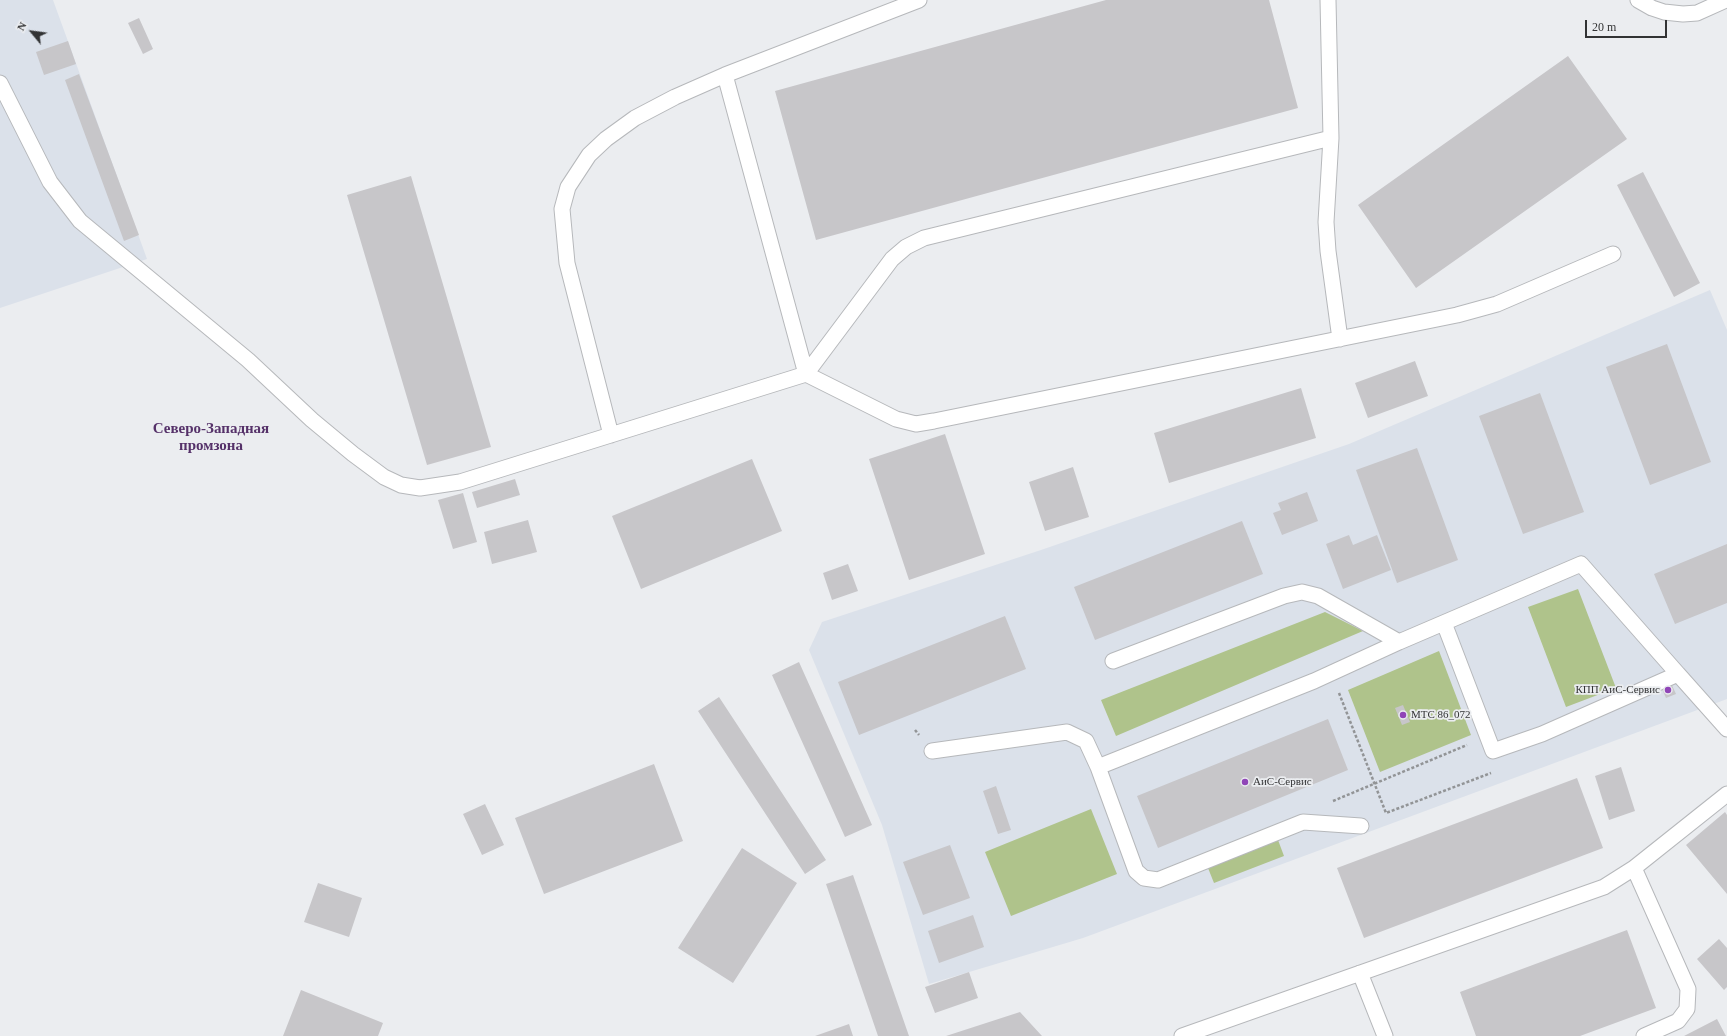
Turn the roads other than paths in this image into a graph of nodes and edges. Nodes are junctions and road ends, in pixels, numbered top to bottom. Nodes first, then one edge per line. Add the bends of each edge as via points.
1 (919, 0) edge
2 (1328, 0) edge
3 (1638, 0) edge
4 (1726, 0) edge
5 (725, 75) junction
6 (0, 83) edge
7 (1331, 138) junction
8 (1612, 254) dead end
9 (1340, 339) junction
10 (806, 374) junction
11 (611, 435) junction
12 (1444, 623) junction
13 (1399, 642) junction
14 (1114, 661) dead end
15 (1678, 674) junction
16 (1727, 729) edge
17 (932, 751) dead end
18 (1098, 767) junction
19 (1727, 794) edge
20 (1361, 826) dead end
21 (1634, 868) junction
22 (1360, 973) junction
23 (1182, 1036) edge
24 (1386, 1036) edge
25 (1644, 1036) edge

1 - 5 lane
2 - 7 lane
3 - 4 lane via 1658,10 1683,14 1697,13
5 - 10 lane
5 - 11 lane via 635,118 588,155 568,187 562,209 567,264
6 - 11 lane via 50,182 80,221 248,360 312,420 384,477 401,485 420,488 460,482
7 - 9 lane via 1326,222
7 - 10 lane via 924,238 906,247 892,260
8 - 9 lane via 1498,304
9 - 10 lane via 916,424 896,419
10 - 11 lane
12 - 13 lane
12 - 15 lane via 1581,564
12 - 15 lane via 1493,751 1542,734
13 - 14 lane via 1318,596 1302,592 1284,596
13 - 18 lane via 1331,673
15 - 16 lane
17 - 18 lane via 1067,732 1086,741
18 - 20 lane via 1136,871 1144,878 1158,880 1303,822
19 - 21 lane
21 - 22 lane via 1604,887
21 - 25 lane via 1688,989 1687,1009 1678,1021
22 - 23 lane
22 - 24 lane

